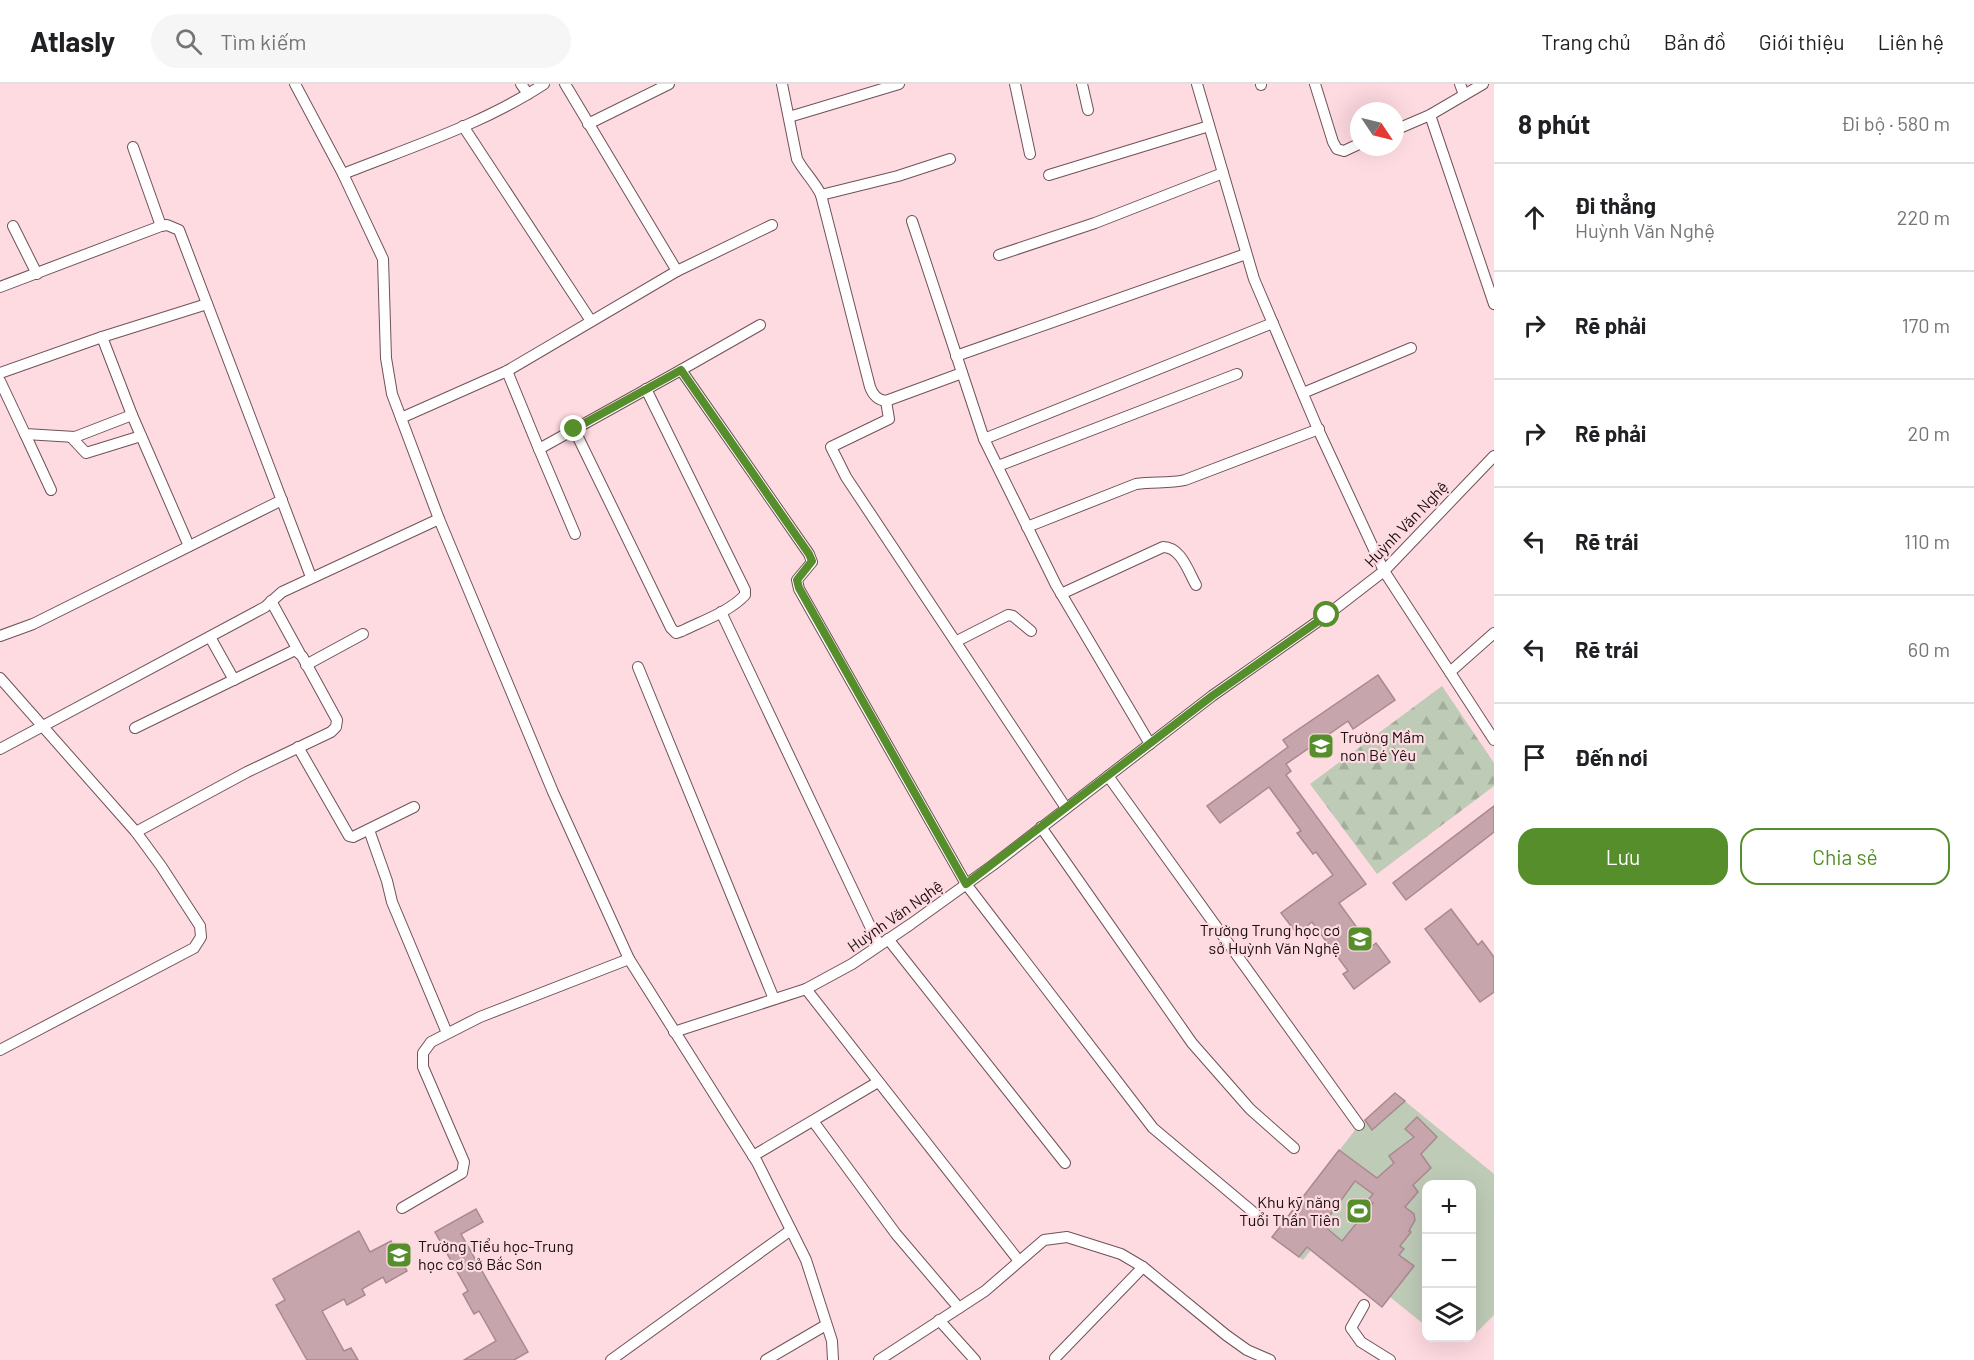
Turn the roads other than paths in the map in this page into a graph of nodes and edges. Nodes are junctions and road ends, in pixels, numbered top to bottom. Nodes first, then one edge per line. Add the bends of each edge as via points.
1 (295, 84) edge
2 (521, 84) edge
3 (544, 84) edge
4 (565, 84) edge
5 (669, 84) edge
6 (782, 84) edge
7 (899, 84) edge
8 (1015, 84) edge
9 (1082, 84) edge
10 (1197, 84) edge
11 (1315, 84) edge
12 (1460, 84) edge
13 (1483, 84) edge
14 (528, 94) junction
15 (1464, 95) junction
16 (1088, 110) dead end
17 (1430, 115) junction
18 (789, 117) junction
19 (588, 124) junction
20 (1404, 125) edge
21 (463, 126) junction
22 (1209, 126) junction
23 (133, 147) dead end
24 (1350, 148) edge
25 (1030, 154) dead end
26 (950, 159) dead end
27 (1223, 172) junction
28 (343, 174) junction
29 (1049, 175) dead end
30 (821, 195) junction
31 (912, 221) dead end
32 (772, 225) dead end
33 (13, 226) dead end
34 (161, 226) junction
35 (1246, 254) junction
36 (999, 255) dead end
37 (677, 270) junction
38 (37, 274) junction
39 (0, 288) edge
40 (207, 304) junction
41 (1494, 304) edge
42 (591, 321) junction
43 (1273, 323) junction
44 (760, 325) dead end
45 (102, 337) junction
46 (1411, 348) dead end
47 (956, 356) junction
48 (507, 370) junction
49 (681, 370) junction
50 (0, 373) edge
51 (962, 373) junction
52 (1237, 374) dead end
53 (0, 381) edge
54 (646, 388) junction
55 (1303, 393) junction
56 (886, 400) junction
57 (132, 415) junction
58 (401, 418) junction
59 (574, 429) junction
60 (1319, 429) junction
61 (25, 434) junction
62 (141, 436) junction
63 (71, 437) junction
64 (984, 439) junction
65 (539, 449) junction
66 (1494, 456) edge
67 (998, 466) junction
68 (51, 490) dead end
69 (282, 501) junction
70 (439, 519) junction
71 (1027, 527) junction
72 (575, 534) dead end
73 (189, 546) junction
74 (1384, 571) junction
75 (311, 577) junction
76 (1196, 585) dead end
77 (1061, 594) junction
78 (271, 601) junction
79 (721, 612) junction
80 (1031, 631) dead end
81 (1494, 633) edge
82 (363, 634) dead end
83 (0, 636) edge
84 (210, 637) junction
85 (957, 641) junction
86 (299, 652) junction
87 (306, 664) junction
88 (638, 667) dead end
89 (1450, 672) junction
90 (0, 678) edge
91 (234, 680) junction
92 (41, 726) junction
93 (135, 728) dead end
94 (1494, 740) edge
95 (1150, 744) junction
96 (298, 747) junction
97 (0, 749) edge
98 (1108, 776) junction
99 (414, 807) dead end
100 (1066, 808) junction
101 (1041, 827) junction
102 (369, 830) junction
103 (136, 832) junction
104 (966, 884) junction
105 (883, 942) junction
106 (629, 959) junction
107 (806, 989) junction
108 (774, 999) junction
109 (674, 1032) junction
110 (447, 1033) junction
111 (0, 1050) edge
112 (878, 1082) junction
113 (813, 1121) junction
114 (1359, 1125) dead end
115 (1294, 1149) dead end
116 (753, 1156) junction
117 (1065, 1163) dead end
118 (402, 1208) dead end
119 (1258, 1218) dead end
120 (791, 1230) junction
121 (1019, 1261) junction
122 (1143, 1267) junction
123 (1364, 1305) dead end
124 (959, 1308) junction
125 (939, 1320) junction
126 (826, 1324) junction
127 (1054, 1358) dead end
128 (1263, 1359) edge
129 (610, 1360) edge
130 (766, 1360) edge
131 (833, 1360) edge
132 (879, 1360) edge
133 (975, 1360) edge
134 (1390, 1360) edge

1 - 28 street
2 - 14 street
3 - 14 street
4 - 19 street
5 - 19 street
6 - 18 street
7 - 18 street
8 - 25 street
9 - 16 street
10 - 22 street
11 - 24 street via 1333,142 1337,149
12 - 15 street
13 - 15 street
14 - 21 street
15 - 17 street
17 - 20 street
17 - 41 street
18 - 30 street via 797,159
19 - 37 street
21 - 28 street
21 - 42 street
22 - 27 street
22 - 29 street
23 - 34 street
26 - 30 street
27 - 35 street
27 - 36 street via 1095,223
28 - 58 street via 383,259 386,358
30 - 56 street via 870,387 874,395
31 - 47 street
32 - 37 street
33 - 38 street
34 - 38 street
34 - 40 street via 179,230
35 - 43 street
35 - 47 street
37 - 42 street
38 - 39 street
40 - 45 street
40 - 69 street
42 - 48 street
43 - 55 street
43 - 64 street
44 - 49 street
45 - 50 street
45 - 57 street
46 - 55 street
47 - 51 street
48 - 58 street
48 - 65 street
49 - 54 street
49 - 104 street via 809,554 812,561 797,580 799,588
51 - 56 street
51 - 64 street
52 - 67 street
53 - 61 street
54 - 59 street
54 - 79 street via 745,591 741,600
55 - 60 street
56 - 85 street via 889,419 831,447 846,477
57 - 62 street
57 - 63 street
58 - 70 street
59 - 65 street
59 - 79 street via 671,628 676,633
60 - 71 street via 1185,480 1136,484
60 - 74 street
61 - 63 street
61 - 68 street
62 - 63 street via 86,453
62 - 73 street
64 - 67 street
65 - 72 street
66 - 74 street, Huỳnh Văn Nghệ
67 - 71 street
69 - 73 street
69 - 75 street
70 - 75 street
70 - 106 street via 553,792
71 - 77 street
73 - 83 street via 33,624
74 - 89 street
74 - 95 street, Huỳnh Văn Nghệ
75 - 78 street
76 - 77 street via 1178,553 1163,547
77 - 95 street
78 - 84 street
78 - 86 street
79 - 105 street
80 - 85 street via 1008,615
81 - 89 street
82 - 87 street
84 - 91 street
84 - 92 street
85 - 100 street
86 - 87 street
86 - 91 street via 295,650
87 - 96 street via 337,720 331,732
88 - 108 street
89 - 94 street
90 - 92 street
91 - 93 street
92 - 97 street
92 - 103 street
95 - 98 street, Huỳnh Văn Nghệ
96 - 102 street via 349,836
96 - 103 street
98 - 100 street, Huỳnh Văn Nghệ
98 - 114 street
99 - 102 street
100 - 101 street, Huỳnh Văn Nghệ
101 - 104 street, Huỳnh Văn Nghệ
101 - 115 street via 1192,1043 1250,1108
102 - 110 street via 392,902
103 - 111 street via 200,926 201,938 194,948
104 - 105 street, Huỳnh Văn Nghệ
104 - 119 street via 1153,1128
105 - 107 street, Huỳnh Văn Nghệ
105 - 117 street
106 - 109 street
106 - 110 street
107 - 108 street, Huỳnh Văn Nghệ
107 - 112 street
108 - 109 street, Huỳnh Văn Nghệ
109 - 116 street
110 - 118 street via 431,1042 423,1053 423,1067 464,1168 462,1173
112 - 113 street
112 - 121 street
113 - 116 street
113 - 124 street via 896,1234
116 - 120 street
120 - 126 street via 806,1260
120 - 129 street
121 - 122 street via 1044,1240 1067,1237 1121,1254
121 - 124 street
122 - 127 street
122 - 128 street via 1226,1335
123 - 134 street via 1351,1328 1361,1342
124 - 125 street
125 - 132 street
125 - 133 street
126 - 130 street
126 - 131 street

